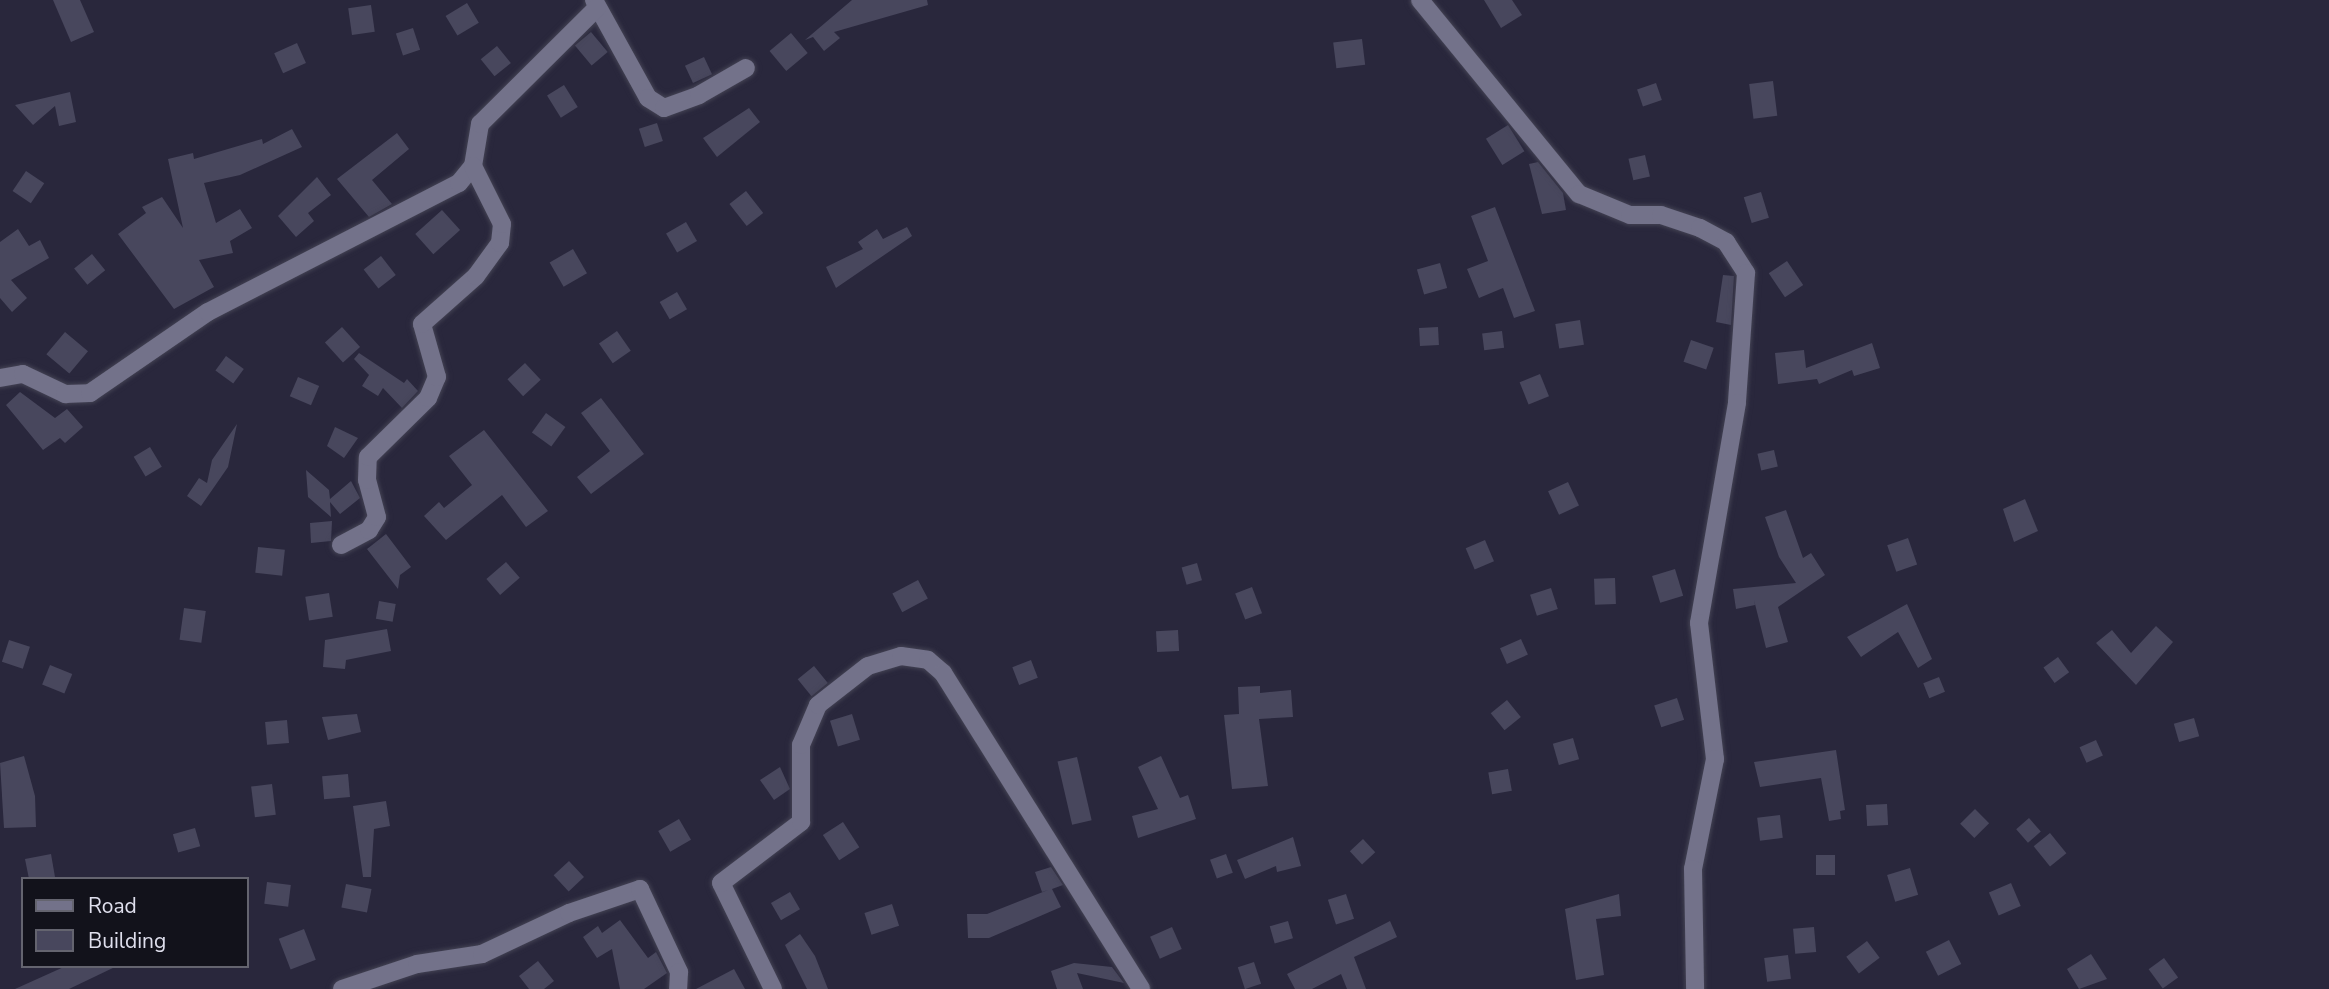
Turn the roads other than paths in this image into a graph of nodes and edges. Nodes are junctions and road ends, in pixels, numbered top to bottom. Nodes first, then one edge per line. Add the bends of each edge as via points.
1 (1420, 0) edge
2 (596, 4) edge
3 (746, 68) dead end
4 (472, 166) junction
5 (0, 378) edge
6 (341, 545) dead end
7 (342, 989) edge
8 (678, 989) edge
9 (773, 989) edge
10 (1141, 989) edge
11 (1695, 989) edge

1 - 11 street via 1579,194 1630,215 1661,215 1700,228 1726,242 1746,273 1737,402 1699,622 1715,759 1693,869
2 - 3 street via 648,98 664,108 699,95
2 - 4 street via 480,124
4 - 5 street via 459,183 399,218 278,273 208,312 90,393 65,394 23,374
4 - 6 street via 502,224 500,243 476,275 422,324 437,377 429,398 368,457 367,480 377,517 369,530
7 - 8 street via 417,964 484,953 569,912 640,889 679,972
9 - 10 street via 721,883 801,822 801,745 818,705 868,666 901,656 928,660 943,673

